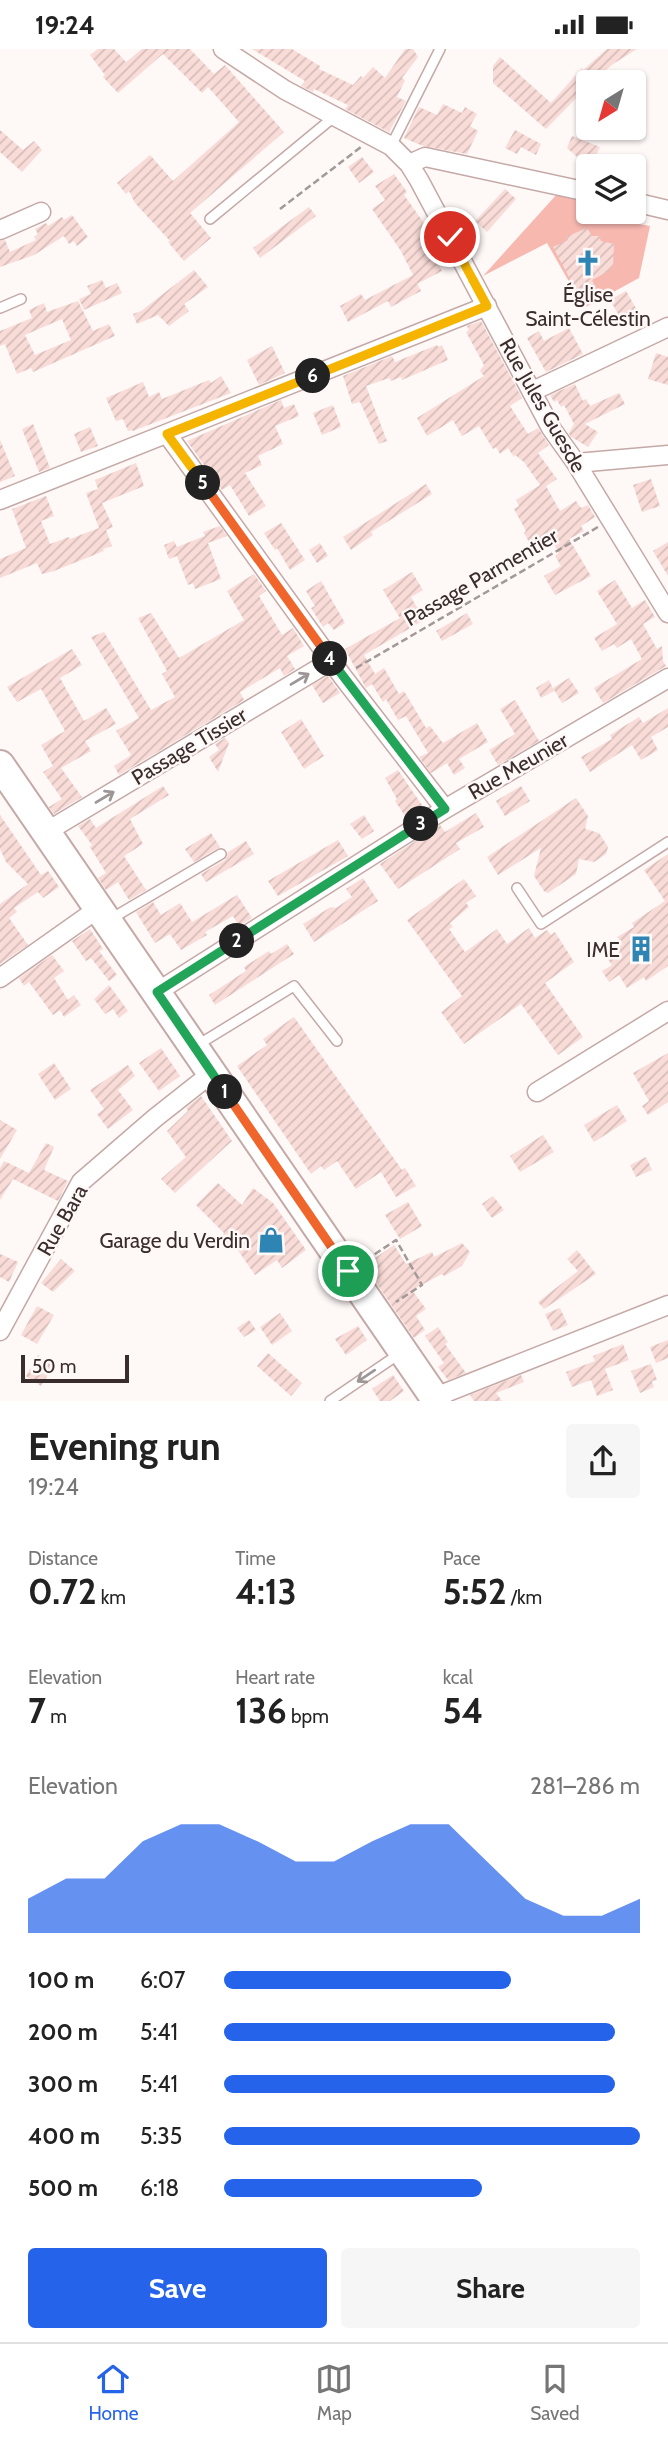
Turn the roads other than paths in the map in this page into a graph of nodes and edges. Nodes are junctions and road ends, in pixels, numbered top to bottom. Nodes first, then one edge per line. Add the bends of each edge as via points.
1 (223, 49) edge
2 (440, 49) edge
3 (335, 117) junction
4 (391, 146) junction
5 (409, 164) junction
6 (576, 189) edge
7 (646, 205) edge
8 (668, 210) edge
9 (41, 212) dead end
10 (210, 219) dead end
11 (0, 230) edge
12 (21, 299) dead end
13 (487, 306) junction
14 (0, 308) edge
15 (668, 327) edge
16 (533, 391) junction
17 (167, 434) junction
18 (668, 455) edge
19 (576, 463) junction
20 (0, 500) edge
21 (668, 613) edge
22 (331, 661) junction
23 (668, 678) edge
24 (0, 765) edge
25 (445, 809) junction
26 (46, 832) junction
27 (668, 842) edge
28 (220, 854) dead end
29 (517, 888) dead end
30 (103, 915) junction
31 (0, 978) edge
32 (157, 992) junction
33 (668, 1011) edge
34 (337, 1041) dead end
35 (194, 1047) junction
36 (212, 1073) junction
37 (537, 1092) dead end
38 (668, 1304) edge
39 (0, 1331) edge
40 (403, 1351) junction
41 (436, 1399) edge
42 (330, 1401) edge

1 - 3 street, Rue Jules Guesde
2 - 4 lane
3 - 4 street, Rue Jules Guesde
3 - 10 lane
4 - 5 street, Rue Jules Guesde
5 - 6 street via 425,157
5 - 13 street, Rue Jules Guesde
7 - 8 street
9 - 11 street
12 - 14 lane
13 - 16 street, Rue Jules Guesde
13 - 17 street
15 - 16 street
16 - 19 street, Rue Jules Guesde via 551,428
17 - 20 street
17 - 22 street
18 - 19 street
19 - 21 street, Rue Jules Guesde
22 - 25 street
26 -> 22 street, Passage Tissier
23 - 25 street, Rue Meunier
24 - 26 main road
25 - 32 street, Rue Meunier
26 - 30 main road
27 - 29 lane via 541,924
28 - 30 lane
30 - 31 street
30 - 32 main road
32 - 35 main road
33 - 37 street
34 - 35 lane via 294,986
35 - 36 main road
36 - 39 street, Rue Bara via 81,1182
36 - 40 main road
38 - 41 street
40 - 41 main road
40 -> 42 lane

